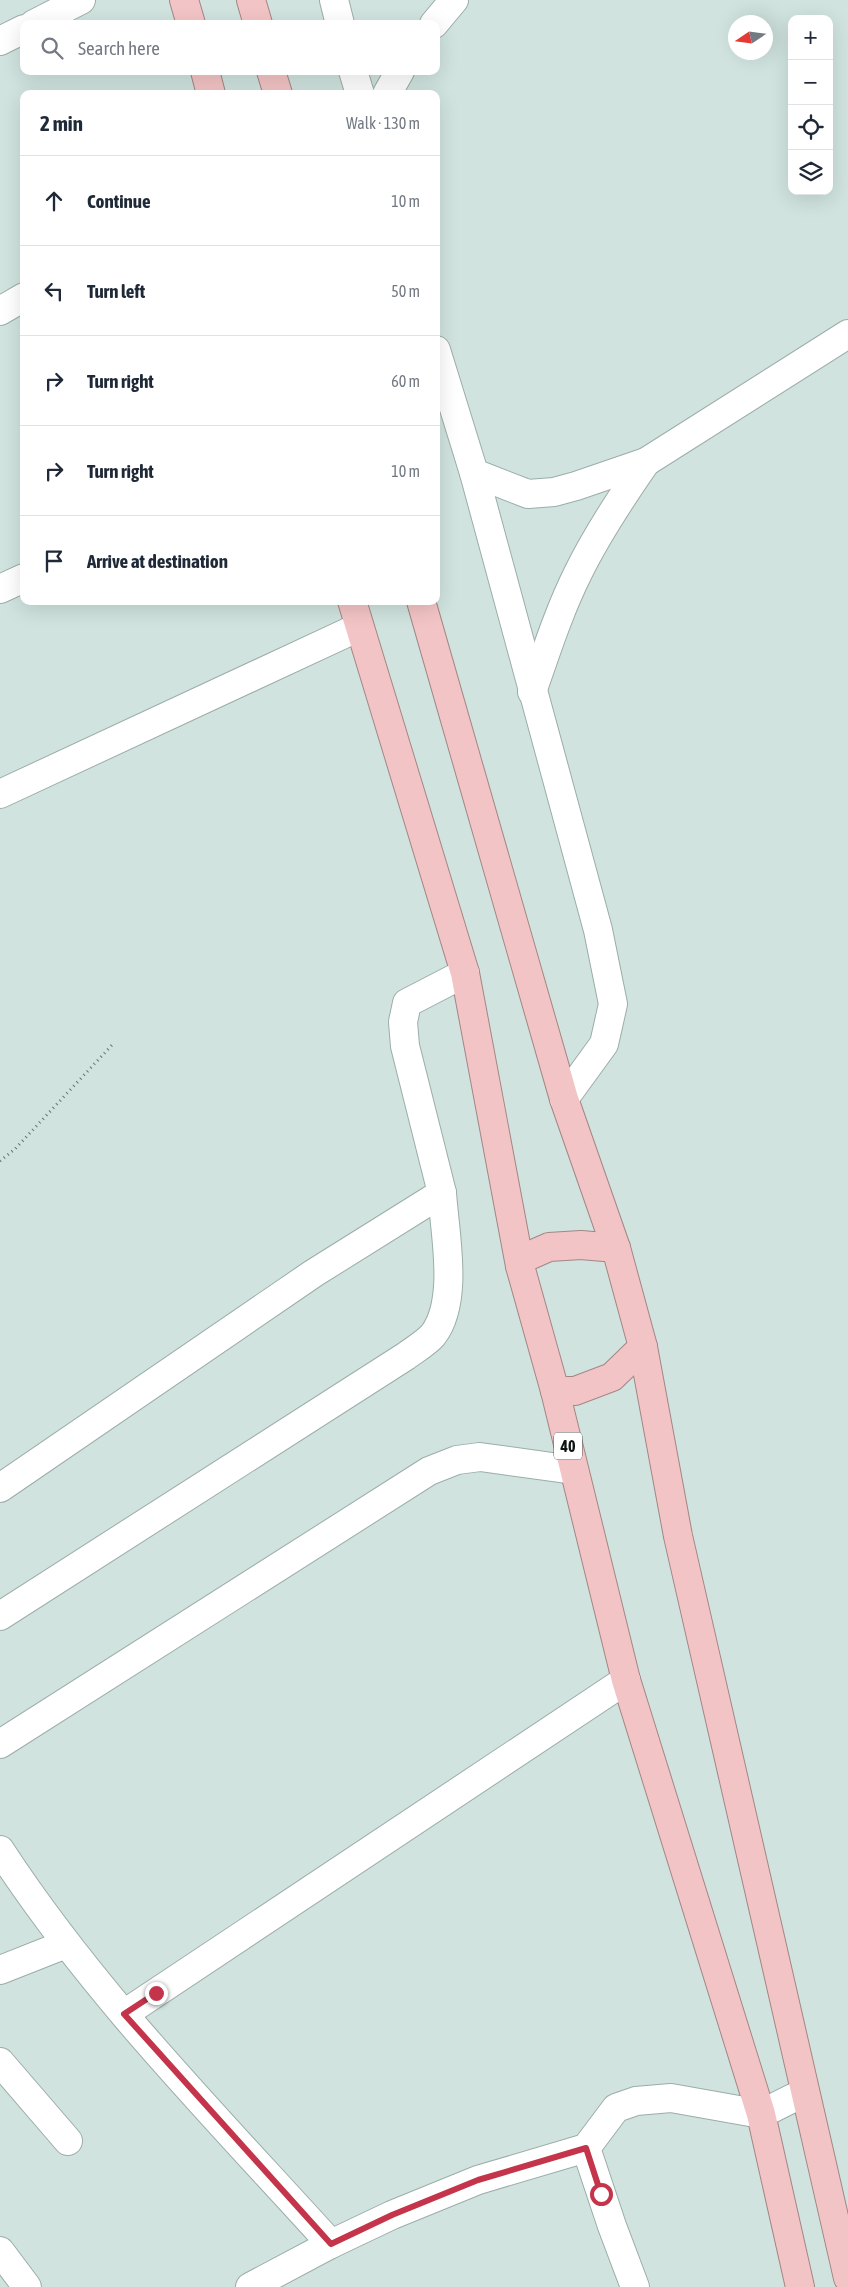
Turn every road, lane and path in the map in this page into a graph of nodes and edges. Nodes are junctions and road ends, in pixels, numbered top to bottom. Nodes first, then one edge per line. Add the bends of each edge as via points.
1 (81, 0) edge
2 (184, 0) edge
3 (251, 0) edge
4 (334, 0) edge
5 (454, 0) edge
6 (42, 20) edge
7 (190, 20) edge
8 (257, 20) edge
9 (339, 20) edge
10 (437, 20) edge
11 (20, 31) edge
12 (0, 41) edge
13 (205, 75) edge
14 (272, 75) edge
15 (354, 75) edge
16 (398, 75) edge
17 (210, 90) edge
18 (277, 90) edge
19 (359, 90) edge
20 (389, 90) edge
21 (20, 299) edge
22 (0, 311) edge
23 (848, 334) edge
24 (440, 363) edge
25 (646, 462) junction
26 (474, 473) junction
27 (20, 580) edge
28 (0, 589) edge
29 (422, 605) edge
30 (355, 614) edge
31 (532, 692) junction
32 (0, 794) edge
33 (465, 973) junction
34 (113, 1044) dead end
35 (564, 1099) junction
36 (0, 1161) edge
37 (442, 1193) junction
38 (616, 1248) junction
39 (520, 1266) junction
40 (643, 1347) junction
41 (555, 1391) junction
42 (574, 1470) junction
43 (0, 1488) edge
44 (0, 1616) edge
45 (626, 1680) junction
46 (0, 1744) edge
47 (0, 1850) edge
48 (66, 1944) junction
49 (0, 1970) edge
50 (124, 2014) junction
51 (0, 2062) edge
52 (805, 2092) junction
53 (761, 2114) junction
54 (68, 2141) dead end
55 (586, 2148) junction
56 (331, 2244) junction
57 (0, 2251) edge
58 (848, 2278) edge
59 (27, 2287) edge
60 (250, 2287) edge
61 (635, 2287) edge
62 (800, 2287) edge

1 - 6 street
2 - 7 highway
3 - 8 highway
4 - 9 street
5 - 10 street
11 - 12 street
13 - 17 highway
14 - 18 highway
15 - 19 street
16 - 20 street
21 - 22 street
23 - 25 street
24 - 26 street
25 - 26 street via 554,492 528,494
25 - 31 street via 605,523 577,574
26 - 31 street
27 - 28 street
29 - 35 highway
30 - 32 street
30 - 33 highway, 40
31 - 35 street via 598,930 613,1004 604,1044
33 - 37 street via 407,1003 403,1022
33 - 39 highway, 40
34 - 36 path
35 - 38 highway
37 - 43 street via 314,1273
37 - 44 street via 449,1293 446,1310 431,1337 397,1362
38 - 39 highway via 549,1247 524,1258
38 - 40 highway
39 - 41 highway, 40
40 - 41 highway via 612,1377 575,1392
40 - 52 highway via 678,1536
41 - 42 highway, 40
42 - 45 highway, 40
42 - 46 street via 480,1457 457,1460 429,1471
45 - 50 street
45 - 53 highway, 40
47 - 48 street
48 - 49 street
48 - 50 street
50 - 56 street
51 - 54 street
52 - 53 street
52 - 58 highway
53 - 55 street via 671,2098 636,2101 616,2108
53 - 62 highway, 40
55 - 56 street via 478,2180
55 - 61 street
56 - 60 street
57 - 59 street

